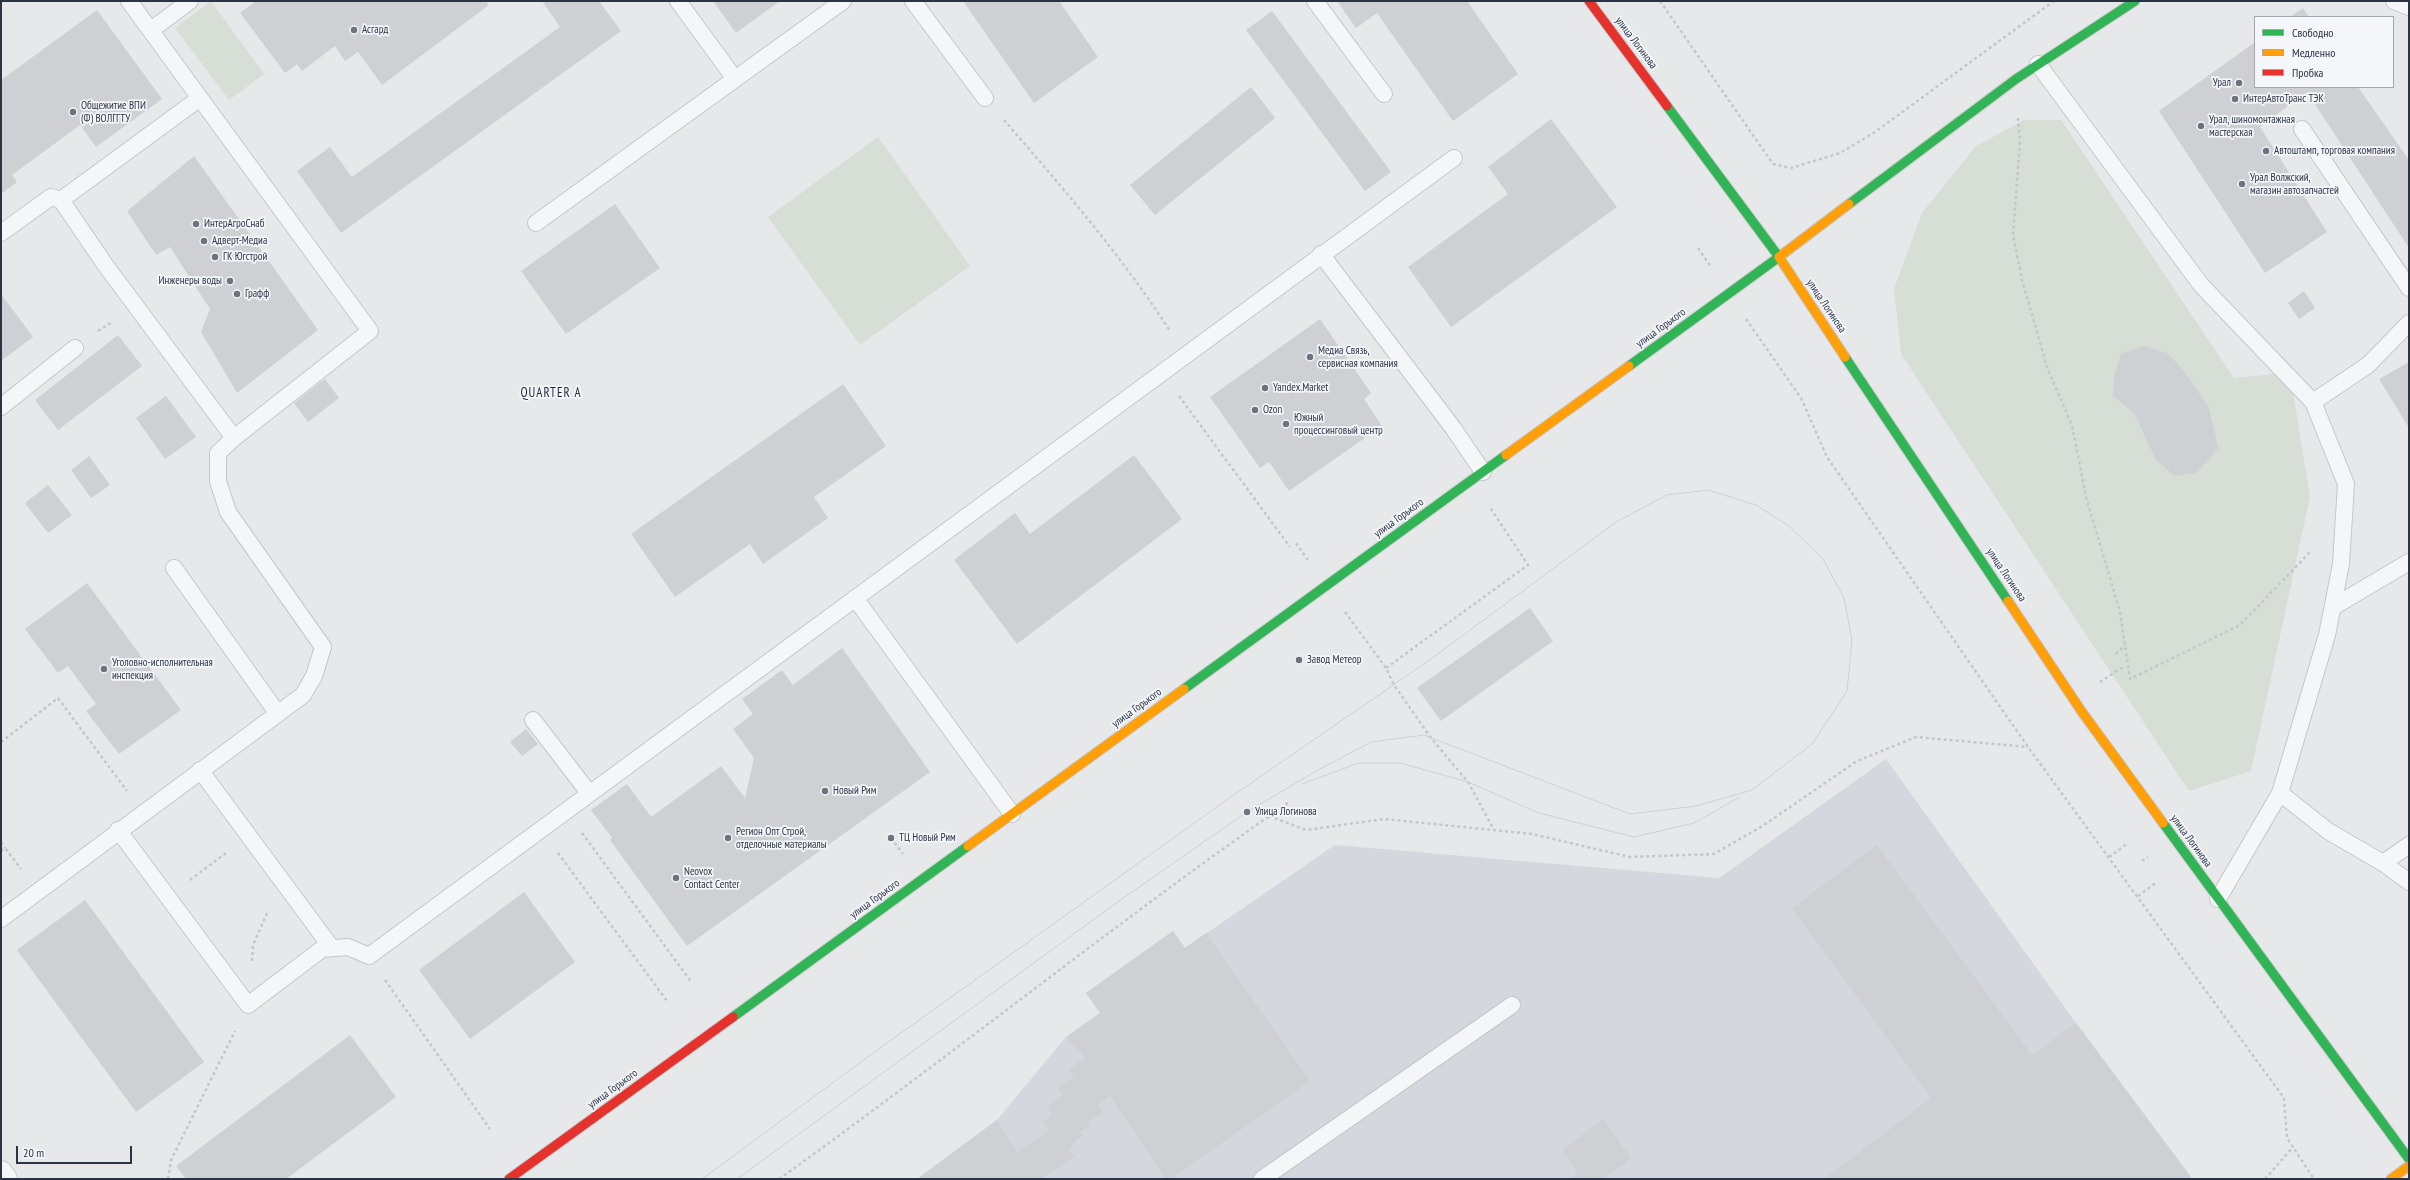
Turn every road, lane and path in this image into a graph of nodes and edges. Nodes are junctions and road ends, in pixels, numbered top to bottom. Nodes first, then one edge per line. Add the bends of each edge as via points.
1 (129, 1) edge
2 (190, 1) edge
3 (678, 1) edge
4 (843, 1) edge
5 (913, 1) edge
6 (1315, 1) edge
7 (1589, 1) edge
8 (1660, 1) edge
9 (2054, 1) edge
10 (2135, 1) edge
11 (2394, 1) edge
12 (2409, 7) edge
13 (151, 30) junction
14 (2038, 64) junction
15 (735, 79) junction
16 (2016, 79) junction
17 (1384, 94) dead end
18 (200, 98) junction
19 (985, 98) joint
20 (2302, 129) dead end
21 (1454, 158) dead end
22 (61, 200) junction
23 (536, 223) dead end
24 (1, 233) edge
25 (1698, 248) dead end
26 (1322, 254) junction
27 (1779, 257) junction
28 (2409, 288) edge
29 (1729, 293) junction
30 (136, 305) junction
31 (2409, 323) edge
32 (75, 348) joint
33 (1186, 354) junction
34 (1161, 372) junction
35 (2313, 402) junction
36 (1, 406) edge
37 (234, 438) junction
38 (1477, 476) junction
39 (2344, 514) junction
40 (1290, 547) dead end
41 (2409, 562) edge
42 (174, 568) dead end
43 (855, 598) junction
44 (2333, 606) junction
45 (2125, 645) junction
46 (2116, 654) dead end
47 (278, 714) junction
48 (533, 720) dead end
49 (1, 742) edge
50 (2028, 747) junction
51 (200, 770) junction
52 (589, 793) junction
53 (2280, 793) junction
54 (1288, 803) dead end
55 (566, 811) junction
56 (142, 812) junction
57 (1012, 814) junction
58 (1269, 816) junction
59 (541, 829) junction
60 (118, 830) junction
61 (1494, 830) junction
62 (249, 836) junction
63 (1, 842) edge
64 (2128, 843) dead end
65 (2409, 844) edge
66 (5, 848) dead end
67 (2109, 857) junction
68 (2383, 863) junction
69 (281, 879) junction
70 (2157, 882) dead end
71 (2409, 882) edge
72 (2138, 896) junction
73 (167, 897) junction
74 (2218, 899) junction
75 (1, 919) edge
76 (331, 947) junction
77 (369, 956) junction
78 (692, 983) dead end
79 (254, 1000) junction
80 (667, 1001) dead end
81 (1512, 1005) dead end
82 (490, 1129) dead end
83 (2293, 1147) junction
84 (2409, 1159) edge
85 (2409, 1166) edge
86 (1, 1172) edge
87 (6, 1179) edge
88 (168, 1179) edge
89 (509, 1179) edge
90 (779, 1179) edge
91 (1262, 1179) edge
92 (2265, 1179) edge
93 (2314, 1179) edge
94 (2391, 1179) edge

1 - 13 lane
2 - 13 lane
3 - 15 lane
4 - 15 lane
5 - 19 lane
6 - 17 lane
7 - 27 street, улица Логинова
8 - 9 path via 1773,164 1791,168 1840,153 1875,132
10 - 14 street, улица Горького
11 - 12 lane
13 - 18 lane
14 - 16 street, улица Горького
14 - 35 lane via 2202,285
15 - 23 lane
16 - 27 street, улица Горького
16 - 45 path via 2020,142 2013,235 2022,280 2048,370 2072,425 2086,497 2120,612
18 - 22 lane
18 - 37 lane via 370,331
19 - 33 path via 1073,200 1153,304
20 - 28 lane
21 - 26 lane
22 - 24 lane via 50,197
22 - 30 lane
25 - 29 path
26 - 33 lane
26 - 38 lane via 1453,428
27 - 29 street, улица Горького
27 - 74 street, улица Логинова via 2082,712
29 - 38 street, улица Горького
29 - 50 path via 1801,398 1827,457
30 - 32 path
30 - 37 lane
31 - 35 lane via 2368,364
32 - 36 lane
33 - 34 lane
34 - 40 path
34 - 43 lane
35 - 39 lane via 2346,484
37 - 47 lane via 218,453 218,482 228,512 324,647 314,676 303,695
38 - 57 street, улица Горького
38 - 61 path via 1528,565 1386,668 1394,685 1431,738 1468,782
39 - 44 lane via 2341,564
39 - 45 path via 2284,582 2240,626 2130,680
41 - 44 lane
42 - 47 lane
43 - 52 lane
43 - 57 lane
44 - 53 lane via 2327,635
45 - 46 path
47 - 51 lane
48 - 52 lane
49 - 56 path via 58,698
50 - 61 path via 1916,737 1857,761 1764,825 1714,854 1630,857 1532,834
50 - 67 path
51 - 56 lane
51 - 62 lane
52 - 55 lane
53 - 68 lane via 2328,831
53 - 74 lane
54 - 58 path
55 - 59 lane
55 - 78 path
56 - 60 lane
57 - 89 street, улица Горького
58 - 61 path via 1306,830 1384,819
58 - 90 path via 1159,895
59 - 77 lane
59 - 80 path
60 - 73 lane
60 - 75 lane
62 - 69 lane
62 - 73 path
63 - 66 path
64 - 67 path
65 - 68 lane
67 - 72 path
68 - 71 lane
69 - 76 lane
69 - 79 path via 253,945 250,975
70 - 72 path
72 - 83 path via 2284,1098 2287,1138
73 - 79 lane
74 - 84 street, улица Логинова
76 - 77 lane via 348,947
76 - 79 lane via 322,949
77 - 82 path
79 - 88 path via 171,1160
81 - 91 lane
83 - 92 path
83 - 93 path
85 - 94 street
86 - 87 street

